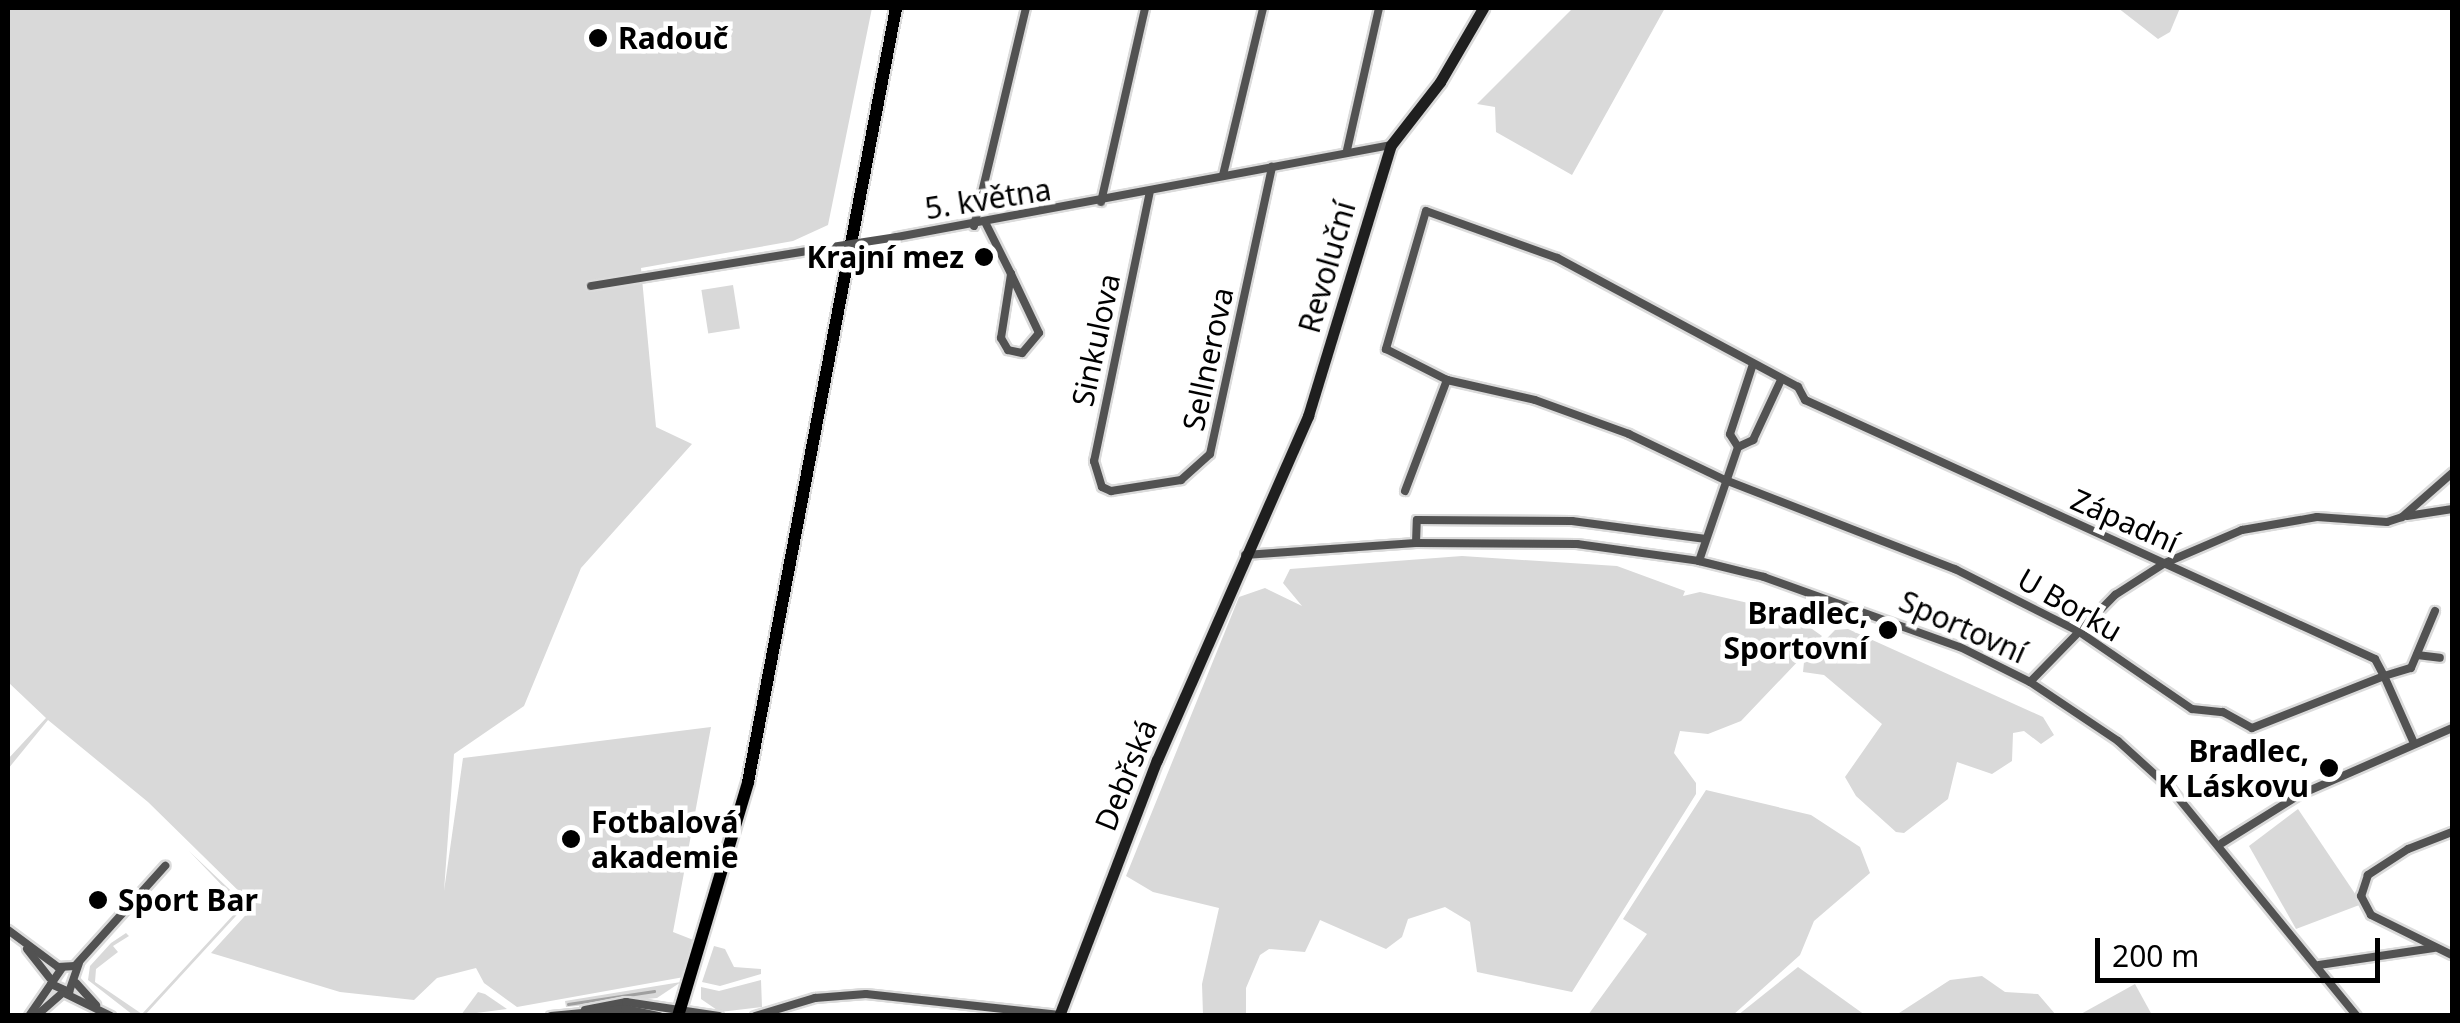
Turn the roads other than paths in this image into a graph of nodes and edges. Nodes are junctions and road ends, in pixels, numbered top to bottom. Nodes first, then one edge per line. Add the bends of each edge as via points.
1 (896, 8) edge
2 (906, 8) edge
3 (1026, 8) edge
4 (1145, 8) edge
5 (1262, 8) edge
6 (1380, 8) edge
7 (1483, 8) edge
8 (885, 77) junction
9 (1391, 144) junction
10 (1347, 150) junction
11 (1272, 166) junction
12 (1223, 175) junction
13 (1150, 191) junction
14 (1100, 202) junction
15 (986, 224) junction
16 (974, 226) junction
17 (1011, 274) junction
18 (591, 286) dead end
19 (1386, 349) joint
20 (1752, 367) junction
21 (1447, 380) junction
22 (1781, 380) junction
23 (1738, 447) junction
24 (2452, 474) edge
25 (1725, 480) junction
26 (1111, 490) joint
27 (1405, 492) dead end
28 (2452, 510) edge
29 (2402, 517) junction
30 (1706, 538) junction
31 (1416, 543) junction
32 (1244, 554) junction
33 (1699, 561) junction
34 (2165, 563) junction
35 (2435, 611) dead end
36 (2078, 632) junction
37 (2417, 655) junction
38 (2440, 658) dead end
39 (2384, 676) junction
40 (2030, 682) junction
41 (2452, 728) edge
42 (2413, 741) junction
43 (2452, 832) edge
44 (2222, 843) junction
45 (165, 866) dead end
46 (8, 930) edge
47 (27, 948) junction
48 (2437, 948) junction
49 (2452, 955) edge
50 (79, 963) junction
51 (2319, 965) junction
52 (64, 968) junction
53 (50, 981) junction
54 (76, 981) junction
55 (64, 994) junction
56 (99, 1008) junction
57 (585, 1010) junction
58 (679, 1012) edge
59 (755, 1015) edge
60 (1059, 1015) edge
61 (29, 1016) edge
62 (36, 1016) edge
63 (111, 1016) edge
64 (551, 1016) edge
65 (658, 1016) edge
66 (719, 1016) edge
67 (2357, 1016) edge

1 - 8 main road
2 - 8 main road
3 - 16 street
4 - 14 street
5 - 12 street
6 - 10 street
7 - 9 main road, Revoluční via 1440,82
8 - 58 main road via 748,782
9 - 10 street, 5. května
9 - 32 main road, Revoluční via 1308,416
10 - 11 street, 5. května
11 - 12 street, 5. května
11 - 26 street, Sellnerova via 1210,454 1181,480
12 - 13 street, 5. května
13 - 14 street, 5. května
13 - 26 street, Sinkulova via 1094,461 1102,488
14 - 15 street, 5. května
15 - 16 street, 5. května
15 - 17 street
16 - 18 street, 5. května, bridge
17 - 17 street via 1039,332 1022,354 1008,350 1001,338
19 - 20 street, Západní via 1426,210 1558,258
19 - 21 street, U Borku
20 - 22 street, Západní
20 - 23 street via 1730,434
21 - 25 street, U Borku via 1535,400
21 - 27 street
22 - 23 street via 1753,440
22 - 34 street, Západní via 1798,387 1804,400
23 - 25 street
24 - 29 street
25 - 30 street
25 - 36 street, U Borku via 1955,569
28 - 29 street
29 - 34 street via 2317,517 2242,530
30 - 31 street via 1572,521 1418,520
30 - 33 street
31 - 32 street, Sportovní
31 - 33 street, Sportovní via 1577,544
32 - 60 main road, Debřská
33 - 40 street, Sportovní via 1848,602
34 - 36 street via 2115,594
34 - 39 street, Západní via 2375,659
35 - 37 street
36 - 39 street, U Borku via 2192,709 2223,712 2252,728
36 - 40 street
37 - 38 street
37 - 39 street, U Borku via 2411,668
39 - 42 street, Západní
40 - 44 street, Sportovní via 2118,740
41 - 42 street
42 - 44 street via 2299,795
43 - 48 street via 2368,875 2361,896 2372,915
44 - 51 street, Sportovní
45 - 50 street
46 - 47 street
47 - 52 street
47 - 53 street
48 - 49 street
48 - 51 street
50 - 52 street
50 - 54 street
51 - 67 street, Sportovní
52 - 53 street
52 - 54 street
53 - 55 street
53 - 61 street
54 - 55 street
54 - 56 street
55 - 56 street
55 - 62 street
56 - 63 street
57 - 58 street via 626,1002
57 - 64 street
57 - 65 street
58 - 66 street
59 - 60 street via 815,998 866,994

